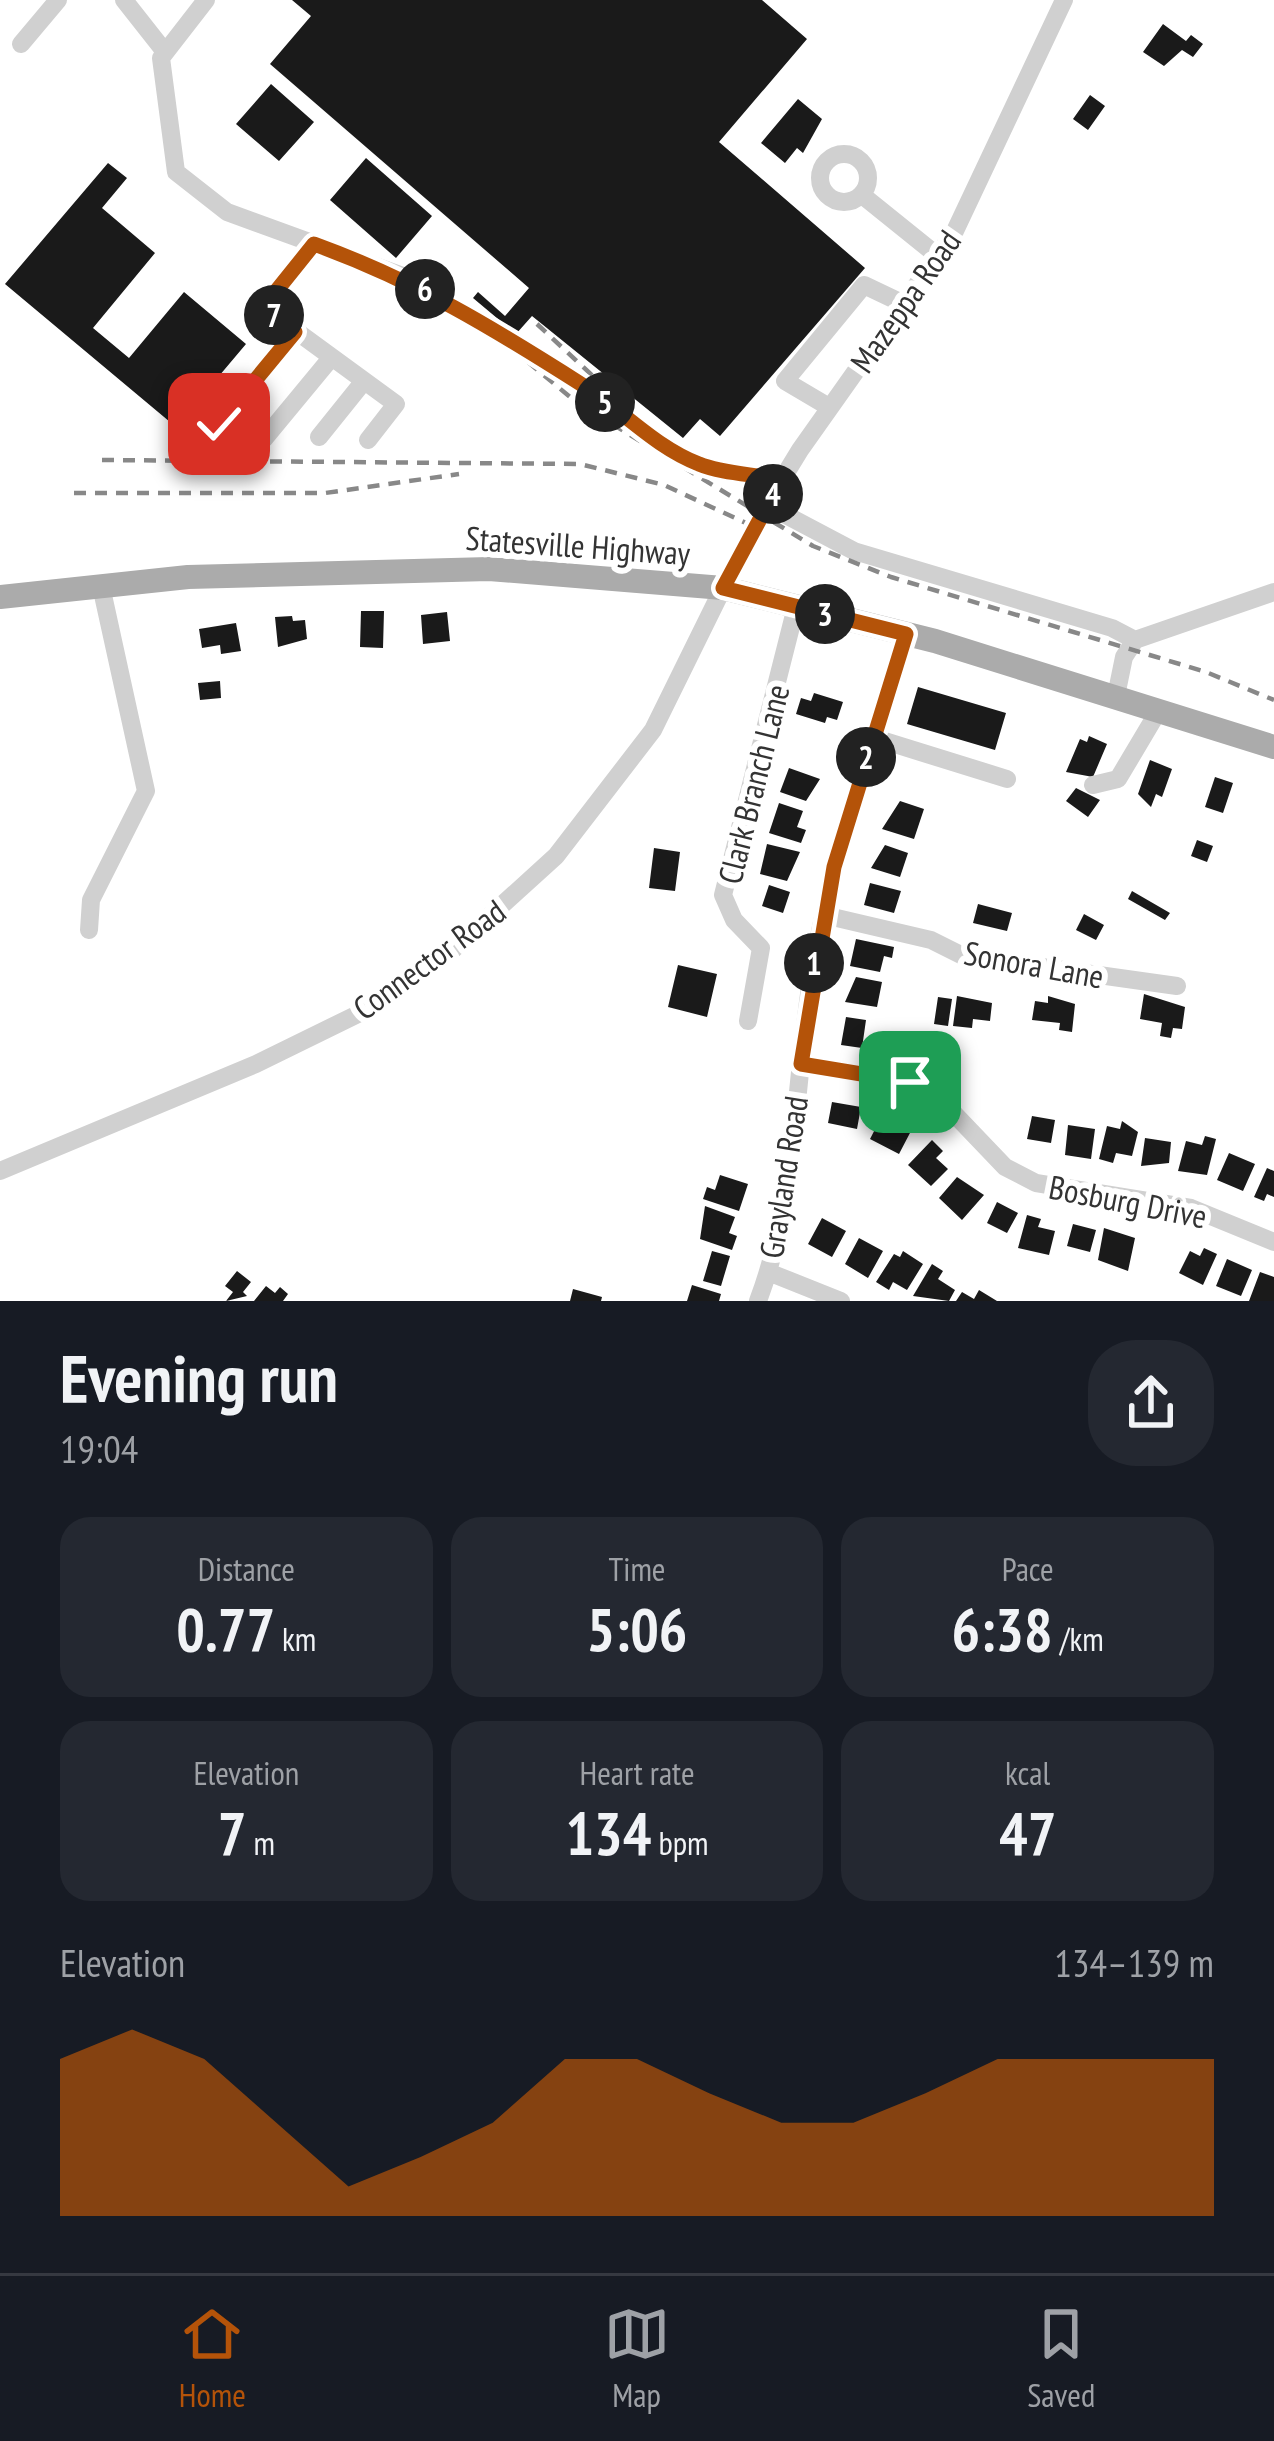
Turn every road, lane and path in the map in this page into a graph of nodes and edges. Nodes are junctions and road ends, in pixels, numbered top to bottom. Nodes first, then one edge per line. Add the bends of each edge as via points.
1 (58, 0) edge
2 (124, 0) edge
3 (206, 0) edge
4 (1064, 0) edge
5 (21, 44) dead end
6 (165, 52) junction
7 (862, 195) dead end
8 (314, 244) junction
9 (939, 256) junction
10 (906, 305) junction
11 (295, 332) junction
12 (331, 358) junction
13 (364, 381) junction
14 (829, 407) junction
15 (219, 424) dead end
16 (319, 437) dead end
17 (264, 439) dead end
18 (368, 440) dead end
19 (781, 480) junction
20 (766, 505) junction
21 (101, 586) junction
22 (723, 588) junction
23 (1274, 592) edge
24 (0, 597) edge
25 (796, 608) junction
26 (906, 634) junction
27 (1135, 640) junction
28 (1116, 696) junction
29 (1159, 710) junction
30 (872, 737) junction
31 (1274, 747) edge
32 (1007, 779) dead end
33 (1093, 785) dead end
34 (824, 915) junction
35 (89, 930) dead end
36 (1177, 986) dead end
37 (748, 1021) dead end
38 (801, 1064) junction
39 (0, 1172) edge
40 (1274, 1242) edge
41 (768, 1273) junction
42 (758, 1301) edge
43 (841, 1301) edge

1 - 5 street
2 - 6 street
3 - 6 street
4 - 9 street, Mazeppa Road via 980,188
6 - 8 street via 176,172 227,212
7 - 9 street
8 - 11 street via 265,305
8 - 19 street via 400,275 488,325 701,466
9 - 10 street, Mazeppa Road
10 - 14 street, Mazeppa Road
10 - 14 street via 864,285 785,381
11 - 12 street
11 - 15 street
12 - 13 street
12 - 17 street
13 - 16 street
13 - 18 street via 396,404
14 - 19 street, Mazeppa Road
19 - 20 street, Mazeppa Road
20 - 22 street, Mazeppa Road
20 - 27 street via 854,551
21 - 22 main road, Statesville Highway via 489,568
21 - 24 main road, Statesville Highway
21 - 35 street via 146,791 91,900
22 - 25 main road, Statesville Highway
22 - 39 street, Connector Road via 678,684 618,782 556,856 448,954 303,1042
23 - 27 street
25 - 26 main road, Statesville Highway
25 - 37 street, Clark Branch Lane via 723,895 761,948
26 - 28 main road, Statesville Highway
26 - 30 street, Grayland Road
27 - 28 street
28 - 29 main road, Statesville Highway
29 - 31 main road, Statesville Highway
29 - 33 street via 1118,779
30 - 32 street
30 - 34 street, Grayland Road
34 - 36 street, Sonora Lane via 931,940 963,956
34 - 38 street, Grayland Road
38 - 40 street, Bosburg Drive via 910,1082 940,1099 1005,1166 1036,1183 1192,1208
38 - 41 street, Grayland Road
41 - 42 street, Grayland Road
41 - 43 street

